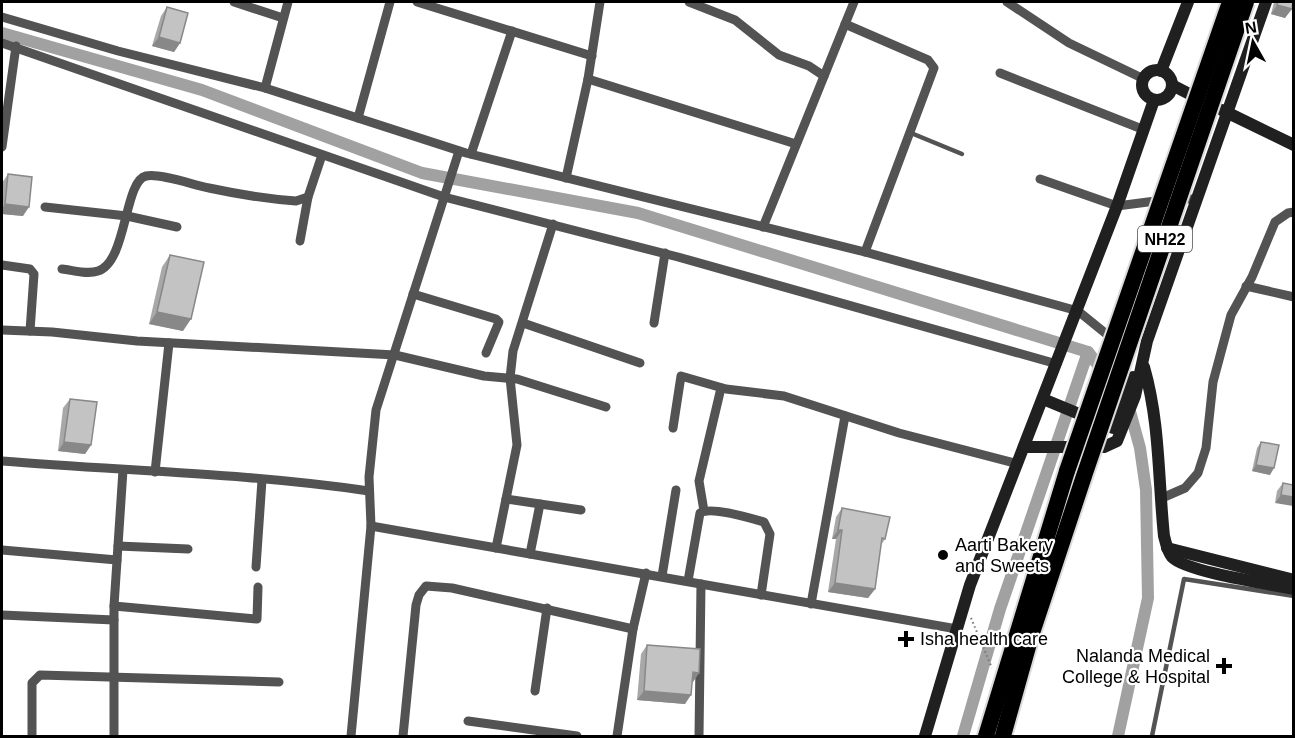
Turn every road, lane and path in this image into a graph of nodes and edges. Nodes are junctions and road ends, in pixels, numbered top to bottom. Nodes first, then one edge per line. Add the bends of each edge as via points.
1 (234, 2) edge
2 (288, 2) edge
3 (390, 2) edge
4 (417, 2) edge
5 (600, 2) edge
6 (689, 2) edge
7 (854, 2) edge
8 (1007, 2) edge
9 (1188, 2) edge
10 (1230, 2) edge
11 (1246, 2) edge
12 (1266, 2) edge
13 (2, 17) edge
14 (283, 18) junction
15 (845, 24) junction
16 (512, 31) junction
17 (2, 43) edge
18 (16, 46) junction
19 (592, 56) junction
20 (1161, 71) junction
21 (1000, 74) dead end
22 (824, 76) junction
23 (588, 79) junction
24 (1144, 79) junction
25 (1172, 86) junction
26 (265, 88) junction
27 (1154, 100) junction
28 (1227, 112) junction
29 (358, 118) junction
30 (1142, 129) junction
31 (911, 133) junction
32 (796, 144) junction
33 (1293, 144) edge
34 (2, 147) edge
35 (459, 151) junction
36 (471, 154) junction
37 (962, 154) dead end
38 (322, 155) junction
39 (566, 178) junction
40 (1040, 179) dead end
41 (445, 194) junction
42 (308, 197) junction
43 (1197, 199) junction
44 (1117, 206) junction
45 (45, 207) dead end
46 (1293, 212) edge
47 (127, 216) junction
48 (553, 224) junction
49 (177, 227) dead end
50 (763, 227) junction
51 (300, 241) dead end
52 (865, 252) junction
53 (665, 253) junction
54 (2, 265) edge
55 (62, 269) dead end
56 (1246, 286) junction
57 (413, 294) junction
58 (1293, 297) edge
59 (1077, 310) junction
60 (523, 323) junction
61 (654, 323) dead end
62 (2, 330) edge
63 (30, 331) junction
64 (169, 343) junction
65 (486, 353) dead end
66 (394, 355) junction
67 (1058, 360) junction
68 (1141, 362) junction
69 (640, 363) dead end
70 (510, 378) junction
71 (721, 388) junction
72 (1043, 399) junction
73 (606, 407) dead end
74 (1125, 410) junction
75 (845, 416) junction
76 (673, 428) dead end
77 (1024, 447) junction
78 (2, 461) edge
79 (1018, 464) junction
80 (123, 470) junction
81 (155, 472) junction
82 (1065, 475) junction
83 (262, 480) junction
84 (1083, 481) junction
85 (676, 490) dead end
86 (369, 491) junction
87 (1162, 498) junction
88 (506, 499) junction
89 (540, 504) junction
90 (581, 510) dead end
91 (704, 511) junction
92 (371, 526) junction
93 (118, 546) junction
94 (496, 548) junction
95 (1167, 548) junction
96 (188, 549) dead end
97 (2, 550) edge
98 (530, 554) junction
99 (117, 560) junction
100 (256, 567) dead end
101 (646, 573) junction
102 (662, 576) junction
103 (1293, 580) edge
104 (688, 581) junction
105 (701, 584) junction
106 (258, 587) dead end
107 (1293, 589) edge
108 (761, 595) junction
109 (1293, 596) edge
110 (811, 604) junction
111 (114, 606) junction
112 (547, 608) junction
113 (963, 610) junction
114 (2, 615) edge
115 (114, 620) junction
116 (957, 628) junction
117 (633, 629) junction
118 (989, 660) dead end
119 (114, 679) junction
120 (279, 682) dead end
121 (535, 691) dead end
122 (468, 721) dead end
123 (32, 736) edge
124 (114, 736) edge
125 (351, 736) edge
126 (403, 736) edge
127 (577, 736) edge
128 (617, 736) edge
129 (699, 736) edge
130 (925, 736) edge
131 (986, 736) edge
132 (1004, 736) edge
133 (1152, 736) edge

1 - 14 street
2 - 14 street
3 - 29 street
4 - 16 street
5 - 19 street
6 - 22 street via 735,20 779,55
7 - 15 street
8 - 24 street via 1069,44
9 - 20 street
10 - 82 highway, NH22, bridge
11 - 84 highway, NH22, bridge
12 - 28 street
13 - 26 street
14 - 26 street
15 - 22 street
15 - 31 street via 932,63 934,73
16 - 19 street
16 - 36 street
17 - 18 street
18 - 34 street
18 - 38 street
19 - 23 street
20 - 24 street
20 - 25 street via 1167,74
21 - 30 street
22 - 32 street
23 - 32 street
23 - 39 street
24 - 27 street via 1144,92
25 - 27 street via 1166,97
25 - 28 street
26 - 29 street
27 - 30 street
28 - 33 street
28 - 43 street
29 - 35 street
30 - 44 street
31 - 37 lane
31 - 52 street
32 - 50 street
35 - 36 street
35 - 41 street
36 - 39 street
38 - 41 street
38 - 42 street
39 - 50 street
40 - 44 street
41 - 48 street
41 - 57 street
42 - 47 street via 278,200 143,176 137,182
42 - 51 street
43 - 44 street
43 - 68 street
44 - 59 street
45 - 47 street
46 - 56 street via 1275,222
47 - 49 street
47 - 55 street via 108,265 90,273
48 - 53 street
48 - 60 street
50 - 52 street
52 - 59 street
53 - 61 street
53 - 67 street
54 - 63 street via 30,269 34,274
56 - 58 street
56 - 87 street via 1231,315 1213,382 1202,463 1193,482
57 - 65 street via 496,319 499,322
57 - 66 street
59 - 67 street
59 - 68 street
60 - 69 street
60 - 70 street via 513,351
62 - 63 street
63 - 64 street
64 - 66 street
64 - 81 street
66 - 70 street via 484,376
66 - 86 street via 376,410
67 - 72 street
68 - 74 street
68 - 87 street via 1153,399
70 - 73 street
70 - 88 street via 517,445
71 - 75 street via 784,396
71 - 76 street via 681,376
71 - 91 street via 699,481
72 - 74 street via 1113,428
72 - 77 street
74 - 77 street via 1117,441 1104,447
75 - 79 street
75 - 110 street
77 - 79 street
78 - 80 street
79 - 113 street
80 - 81 street
80 - 93 street
81 - 83 street
82 - 84 highway
82 - 131 highway, NH22
83 - 86 street
83 - 100 street
84 - 132 highway, NH22 via 1031,636
85 - 102 street
86 - 92 street
87 - 95 street
88 - 89 street
88 - 94 street
89 - 90 street
89 - 98 street
91 - 104 street via 698,521
91 - 108 street via 754,519 768,526 770,543
92 - 94 street
92 - 125 street
93 - 96 street
93 - 99 street
94 - 98 street
95 - 103 street
95 - 107 street via 1173,559 1190,566
97 - 99 street
98 - 101 street
99 - 111 street
101 - 102 street
101 - 117 street
102 - 104 street
104 - 105 street
105 - 108 street
105 - 129 street
106 - 111 street via 257,619
108 - 110 street
109 - 133 lane via 1184,579
110 - 116 street
111 - 115 street
112 - 117 street
112 - 121 street
112 - 126 street via 426,586 416,605
113 - 116 street
113 - 118 path via 973,619
114 - 115 street
115 - 119 street
116 - 130 street
117 - 128 street
119 - 120 street
119 - 123 street via 35,677
119 - 124 street
122 - 127 street

